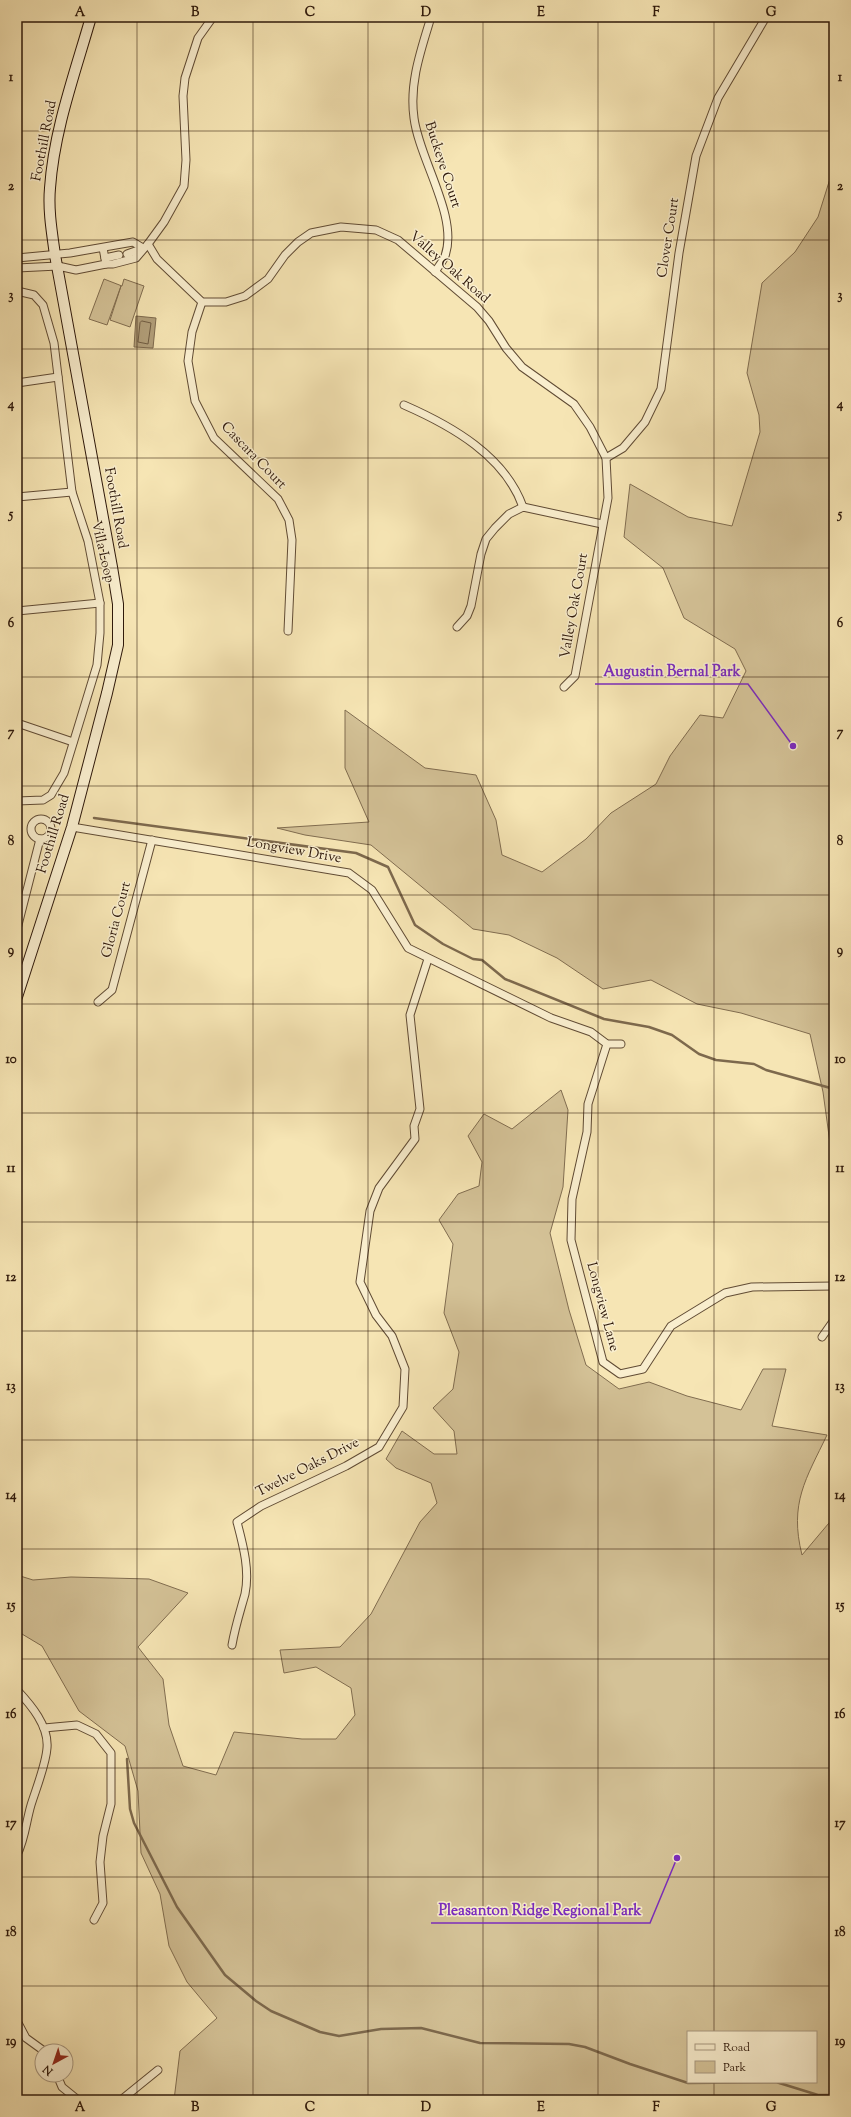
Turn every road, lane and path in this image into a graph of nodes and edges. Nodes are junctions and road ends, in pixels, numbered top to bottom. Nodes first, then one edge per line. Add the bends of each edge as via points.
1 (91, 17) edge
2 (213, 17) edge
3 (431, 17) edge
4 (766, 17) edge
5 (146, 246) junction
6 (103, 248) junction
7 (127, 254) dead end
8 (55, 255) junction
9 (119, 255) dead end
10 (17, 258) edge
11 (106, 261) junction
12 (58, 266) junction
13 (17, 268) edge
14 (435, 272) junction
15 (17, 291) edge
16 (202, 302) junction
17 (58, 377) junction
18 (17, 383) edge
19 (404, 405) dead end
20 (606, 458) junction
21 (72, 492) junction
22 (17, 497) edge
23 (523, 507) junction
24 (602, 524) junction
25 (100, 603) junction
26 (17, 611) edge
27 (457, 627) dead end
28 (288, 630) dead end
29 (564, 687) dead end
30 (20, 724) dead end
31 (73, 742) junction
32 (17, 801) edge
33 (72, 827) junction
34 (40, 839) dead end
35 (152, 840) junction
36 (17, 929) edge
37 (428, 959) junction
38 (17, 997) edge
39 (98, 1002) dead end
40 (607, 1044) junction
41 (621, 1044) dead end
42 (834, 1286) edge
43 (834, 1320) edge
44 (822, 1337) dead end
45 (232, 1645) dead end
46 (17, 1690) edge
47 (44, 1728) junction
48 (17, 1854) edge
49 (94, 1920) dead end
50 (17, 2021) edge
51 (34, 2044) edge
52 (158, 2070) dead end
53 (61, 2083) edge
54 (78, 2100) edge
55 (121, 2100) edge

1 - 8 main road, Foothill Road via 54,158 50,188
2 - 5 street via 198,38 185,78 184,186 164,222
3 - 14 street, Buckeye Court via 414,70 414,118 445,216 448,236 444,257
4 - 20 street, Clover Court via 718,98 696,156 679,253 661,388 645,422 623,448
5 - 6 street via 134,242
5 - 7 street
5 - 11 street via 136,258 113,264
5 - 16 street
6 - 8 street
6 - 11 street
8 - 10 street
8 - 12 main road, Foothill Road
9 - 11 street
11 - 12 street via 76,270
12 - 13 street
12 - 33 main road, Foothill Road via 118,604 118,645
14 - 16 street, Valley Oak Road via 398,240 376,230 342,227 311,233 298,242 268,279 245,296 226,302
14 - 20 street, Valley Oak Road via 476,307 522,366 574,404 590,427
15 - 17 street, Villa Loop via 34,295 43,305 54,343
16 - 28 street, Cascara Court via 192,332 188,361 195,401 214,438 278,499 289,520 292,540
17 - 18 street
17 - 21 street, Villa Loop
19 - 23 street via 430,416 474,444 509,478
20 - 24 street, Valley Oak Road via 608,498
21 - 22 street
21 - 25 street, Villa Loop via 88,541
23 - 24 street
23 - 27 street via 509,514 486,539 471,606 467,616
24 - 29 street, Valley Oak Court via 575,676
25 - 26 street
25 - 31 street, Villa Loop via 97,665
30 - 31 street
31 - 32 street, Villa Loop via 64,773 51,795 43,800
33 - 35 street, Longview Drive
33 - 38 main road, Foothill Road
34 - 36 street
35 - 37 street, Longview Drive via 349,873 372,890 408,948
35 - 39 street, Gloria Court via 112,990
37 - 40 street, Longview Drive via 551,1018 591,1032
37 - 45 street, Twelve Oaks Drive via 410,1015 420,1109 414,1126 415,1139 379,1188 370,1211 360,1282 376,1315 392,1336 405,1368 403,1407 379,1447 346,1466 261,1506 237,1522 246,1558 245,1593 235,1622
40 - 41 street
40 - 42 street, Longview Lane via 588,1104 588,1132 572,1199 571,1240 603,1362 620,1374 643,1369 671,1326 725,1293 752,1287
43 - 44 street
46 - 47 street via 34,1710
47 - 48 street via 47,1748 27,1820 24,1841
47 - 49 street via 77,1725 96,1734 111,1753 111,1804 100,1862 103,1903
50 - 51 street via 26,2038
52 - 55 street
53 - 54 street

